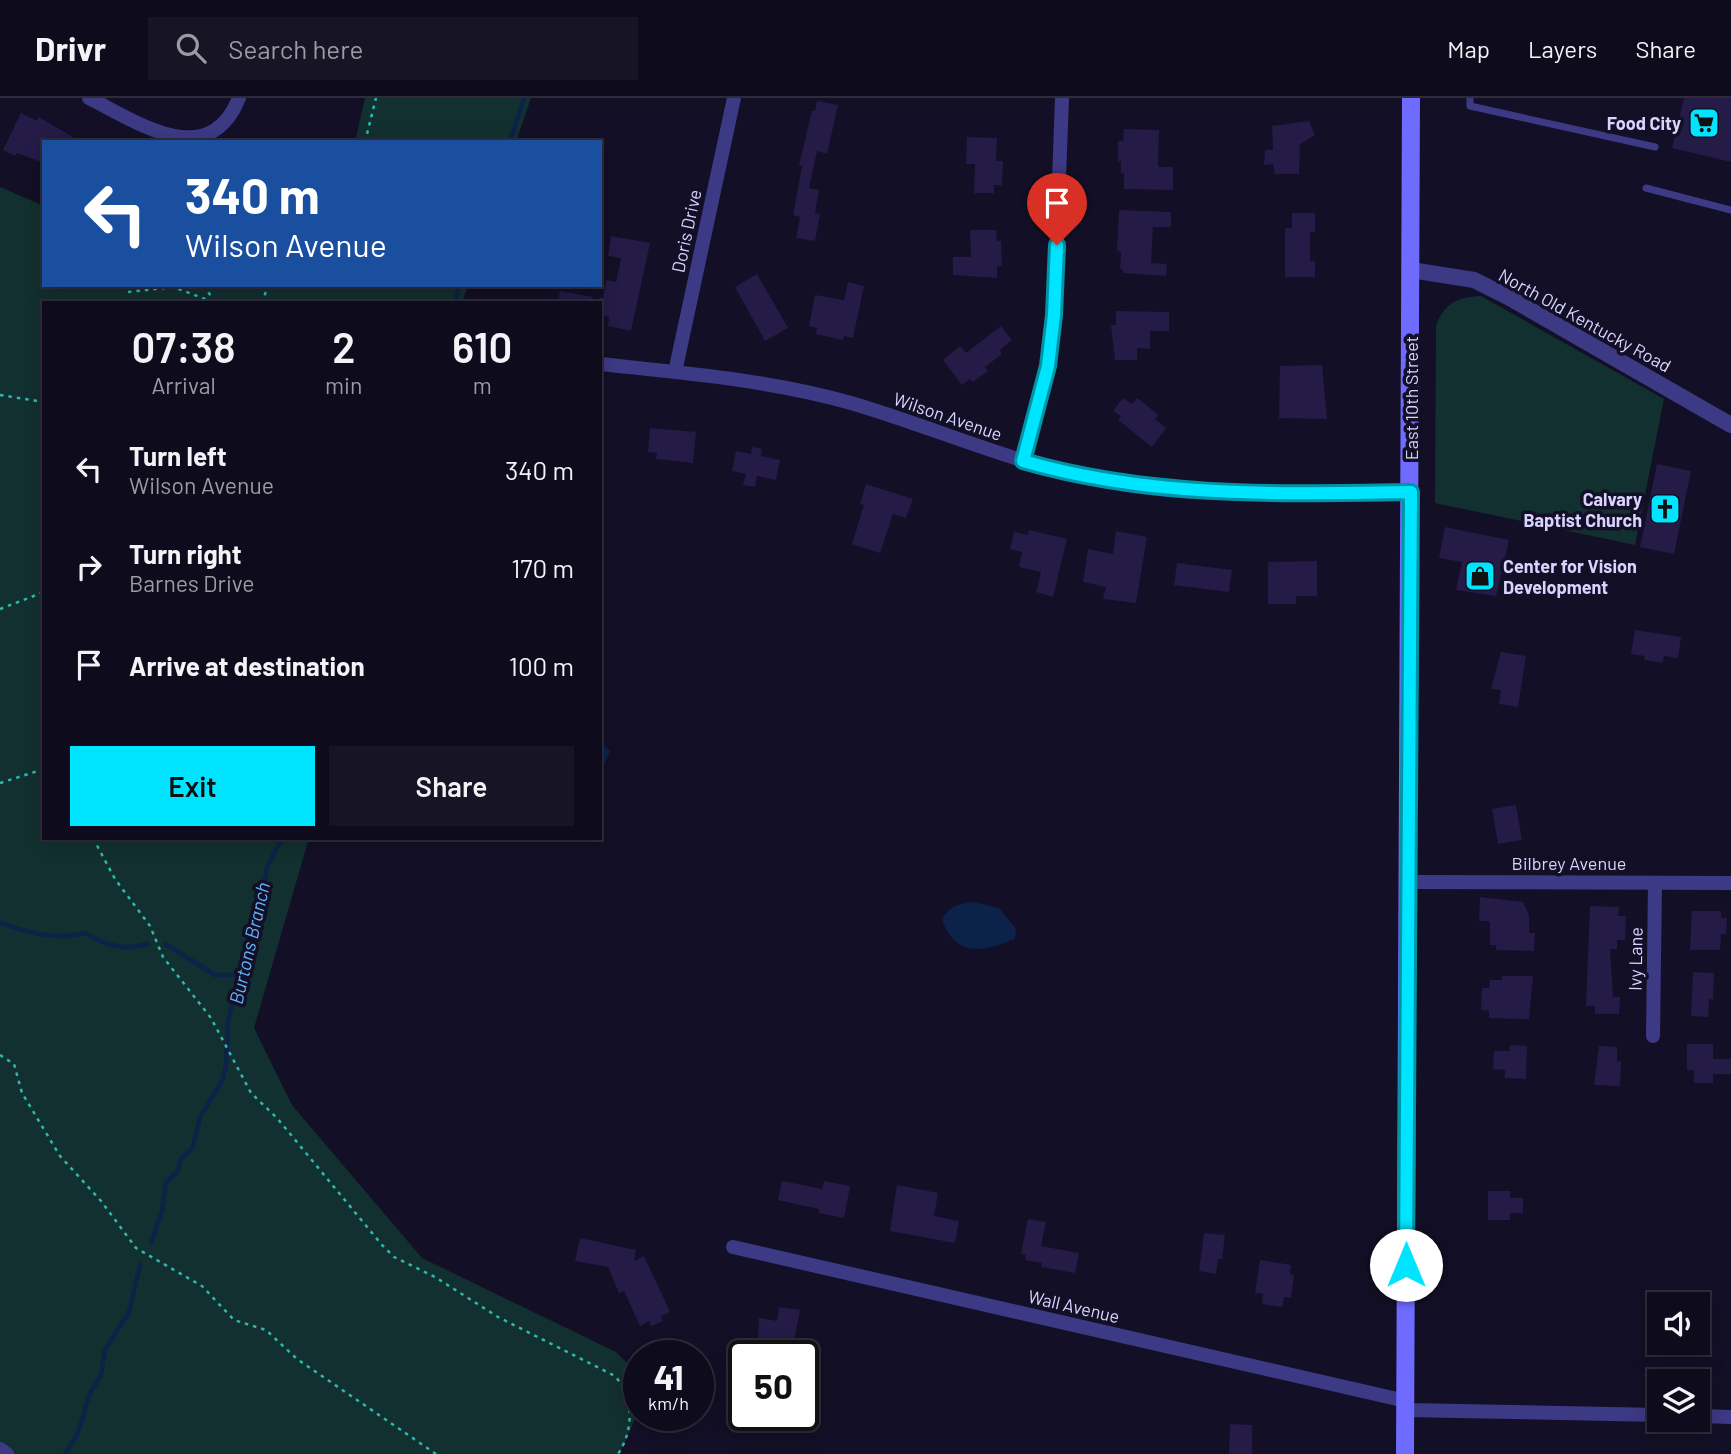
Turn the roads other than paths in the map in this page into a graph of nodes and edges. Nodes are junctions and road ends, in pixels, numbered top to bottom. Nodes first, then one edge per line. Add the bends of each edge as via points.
1 (89, 98) edge
2 (239, 98) edge
3 (734, 98) edge
4 (1062, 98) edge
5 (1411, 98) edge
6 (1470, 98) edge
7 (1655, 147) dead end
8 (1646, 188) dead end
9 (1731, 210) edge
10 (1411, 270) junction
11 (602, 364) edge
12 (676, 372) junction
13 (1731, 425) edge
14 (1023, 461) junction
15 (1411, 492) junction
16 (1407, 882) junction
17 (1655, 883) junction
18 (1731, 883) edge
19 (1653, 1036) dead end
20 (733, 1247) dead end
21 (1406, 1406) junction
22 (1647, 1415) edge
23 (1710, 1416) edge
24 (1731, 1417) edge
25 (0, 1449) edge
26 (7, 1454) edge
27 (1405, 1454) edge

1 - 2 street via 155,131 191,139 225,124
3 - 12 street, Doris Drive
4 - 14 street via 1054,315 1048,366
5 - 10 main road, East 10th Street
6 - 7 lane via 1470,106
8 - 9 lane
10 - 13 street, North Old Kentucky Road via 1474,281 1508,296
10 - 15 main road, East 10th Street
11 - 12 street, Wilson Avenue
12 - 14 street, Wilson Avenue via 766,384 850,403
14 - 15 street, Wilson Avenue via 1154,488 1230,494
15 - 16 main road, East 10th Street
16 - 17 street, Bilbrey Avenue
16 - 21 main road, East 10th Street
17 - 18 street, Bilbrey Avenue
17 - 19 street, Ivy Lane
20 - 21 street, Wall Avenue
21 - 22 street, Wall Avenue
21 - 27 main road, East 10th Street
23 - 24 street
25 - 26 street

